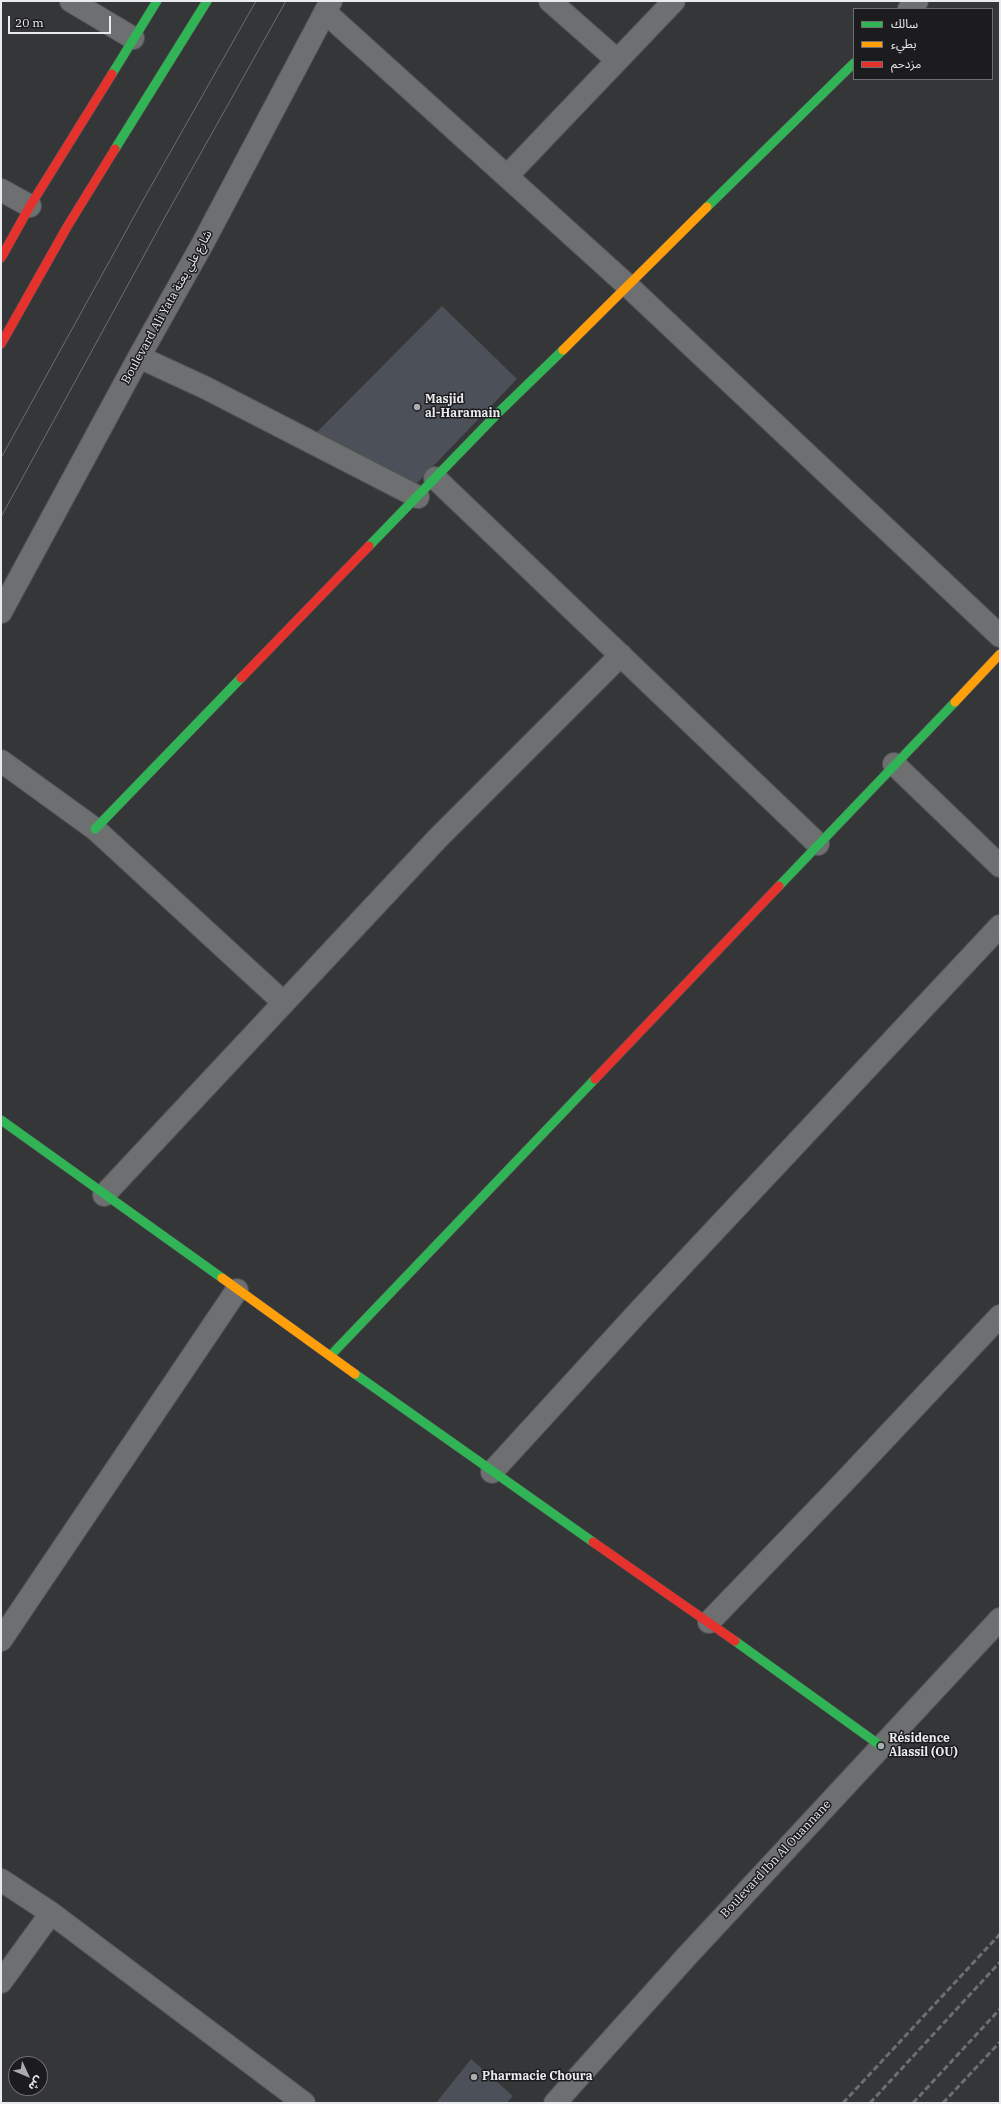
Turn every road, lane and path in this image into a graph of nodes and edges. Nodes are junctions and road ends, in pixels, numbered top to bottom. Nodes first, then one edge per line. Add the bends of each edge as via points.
1 (71, 1) edge
2 (157, 1) edge
3 (207, 1) edge
4 (550, 1) edge
5 (674, 1) edge
6 (328, 6) edge
7 (133, 38) junction
8 (617, 60) junction
9 (853, 64) edge
10 (507, 176) junction
11 (1, 190) edge
12 (30, 206) junction
13 (1, 258) edge
14 (627, 285) junction
15 (1, 344) edge
16 (138, 357) junction
17 (435, 478) junction
18 (418, 497) junction
19 (1, 612) edge
20 (1000, 636) edge
21 (621, 654) junction
22 (1000, 654) edge
23 (1, 761) edge
24 (894, 764) junction
25 (95, 829) junction
26 (818, 844) junction
27 (1000, 866) edge
28 (1000, 926) edge
29 (283, 1002) junction
30 (1, 1120) edge
31 (104, 1195) junction
32 (237, 1290) junction
33 (1000, 1316) edge
34 (331, 1355) junction
35 (492, 1472) junction
36 (1000, 1618) edge
37 (709, 1622) junction
38 (1, 1640) edge
39 (881, 1746) junction
40 (1, 1880) edge
41 (51, 1913) junction
42 (1, 1982) edge
43 (304, 2103) edge
44 (555, 2103) edge

1 - 7 street
2 - 7 street
3 - 15 street via 67,227
4 - 8 street
5 - 8 street
6 - 10 street
6 - 16 street, Boulevard Ali Yata شارع علي يعتة via 203,243
7 - 12 street
8 - 10 street
9 - 14 street
10 - 14 street
11 - 12 street
12 - 13 street
14 - 17 street
14 - 20 street
16 - 18 street via 213,391
16 - 19 street, Boulevard Ali Yata شارع علي يعتة
17 - 18 street
17 - 21 street
18 - 25 street
21 - 26 street
21 - 29 street via 438,838
22 - 24 street
23 - 25 street
24 - 26 street
24 - 27 street
25 - 29 street
26 - 34 street via 658,1015
28 - 35 street
29 - 31 street
30 - 31 street
31 - 32 street
32 - 34 street
32 - 38 street
33 - 37 street
34 - 35 street
35 - 37 street
36 - 39 street, Boulevard Ibn Al Ouannane
37 - 39 street
39 - 44 street, Boulevard Ibn Al Ouannane
40 - 41 street
41 - 42 street
41 - 43 street

